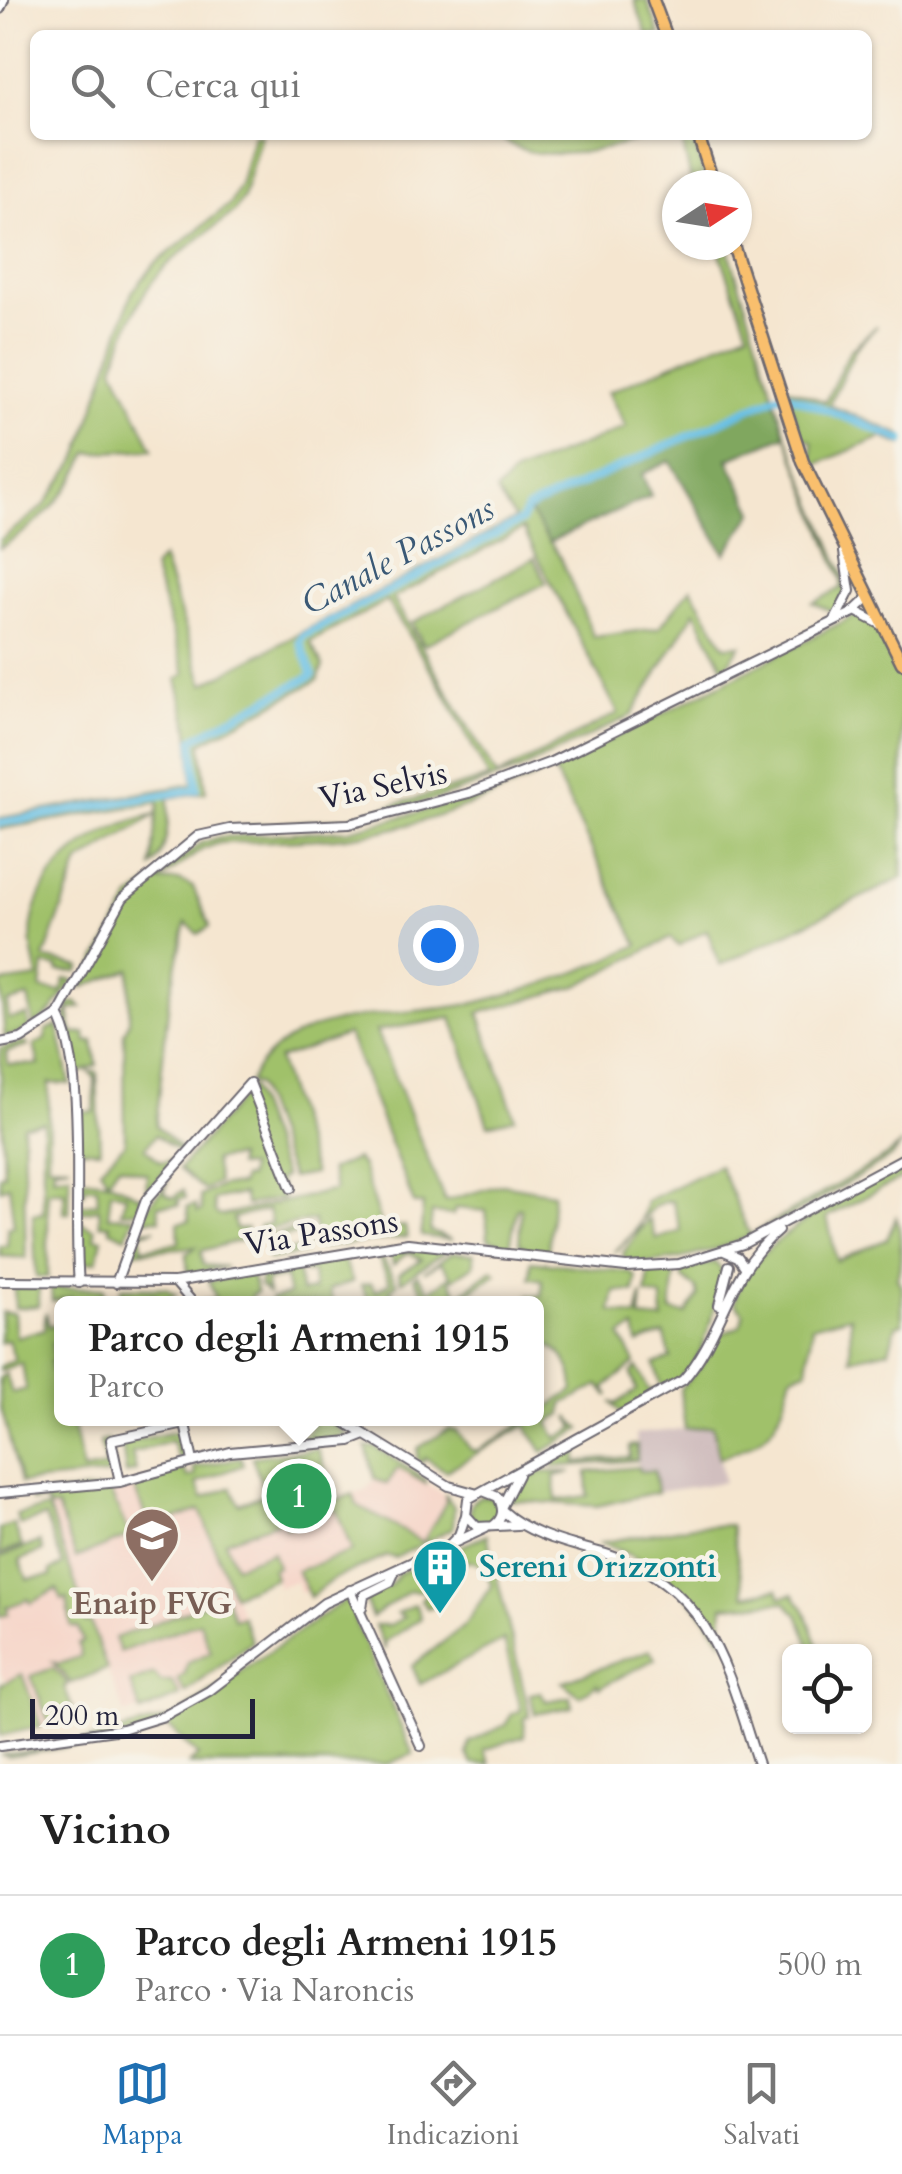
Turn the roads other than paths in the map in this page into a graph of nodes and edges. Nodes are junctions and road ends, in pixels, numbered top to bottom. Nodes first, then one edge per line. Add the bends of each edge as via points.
1 (4, 0) edge
2 (653, 0) edge
3 (0, 8) edge
4 (664, 30) edge
5 (700, 140) edge
6 (709, 170) edge
7 (738, 260) edge
8 (844, 552) junction
9 (868, 598) junction
10 (848, 600) junction
11 (852, 612) junction
12 (836, 618) junction
13 (882, 625) junction
14 (902, 663) edge
15 (58, 1015) junction
16 (0, 1043) edge
17 (902, 1156) edge
18 (291, 1188) dead end
19 (790, 1221) junction
20 (724, 1252) junction
21 (708, 1258) junction
22 (729, 1266) junction
23 (745, 1267) junction
24 (0, 1282) edge
25 (175, 1282) junction
26 (79, 1283) junction
27 (116, 1283) junction
28 (187, 1296) edge
29 (718, 1314) junction
30 (176, 1426) edge
31 (185, 1426) edge
32 (351, 1426) edge
33 (365, 1435) junction
34 (193, 1461) junction
35 (518, 1475) junction
36 (120, 1482) junction
37 (450, 1486) junction
38 (478, 1492) junction
39 (0, 1494) edge
40 (503, 1508) junction
41 (466, 1511) junction
42 (518, 1525) junction
43 (489, 1527) junction
44 (446, 1548) junction
45 (396, 1570) junction
46 (350, 1590) junction
47 (364, 1617) junction
48 (0, 1746) edge
49 (421, 1746) dead end
50 (758, 1764) edge

1 - 3 street
2 - 4 main road
5 - 6 main road
7 - 8 main road via 803,462
8 - 9 main road
8 - 10 street
9 - 10 street
9 - 11 street, Via Selvis
9 - 13 main road
10 - 12 street, Via Selvis
11 - 12 street, Via Selvis
11 - 13 street
12 - 15 street, Via Selvis via 551,762 483,788 349,824 198,836 123,898
13 - 14 main road
15 - 16 street
15 - 26 street via 74,1076
17 - 19 street, Via Passons
18 - 27 street via 250,1083 146,1200
19 - 20 street, Via Passons
19 - 23 street
20 - 21 street, Via Passons
20 - 23 street
21 - 22 street, Via Passons
21 - 25 street, Via Passons via 626,1267 408,1243
22 - 23 street, Via Passons
22 - 29 street
23 - 29 street
24 - 26 street, Via Passons
25 - 27 street, Via Passons
25 - 28 street
26 - 27 street, Via Passons
29 - 35 street via 683,1380
30 - 36 street via 111,1440
31 - 34 street
32 - 33 street
33 - 34 street
33 - 37 street
34 - 36 street
35 - 38 street
35 - 40 street
36 - 39 street
37 - 38 street
37 - 41 street
38 - 40 street via 491,1492
38 - 41 street
40 - 42 street
40 - 43 street
41 - 43 street via 472,1524
41 - 44 street
42 - 43 street
42 - 50 street via 638,1566 680,1594 714,1640
43 - 44 street
44 - 45 street
45 - 46 street
45 - 47 street via 390,1582 361,1598
46 - 47 street
46 - 48 street via 164,1716 122,1729
47 - 49 street

